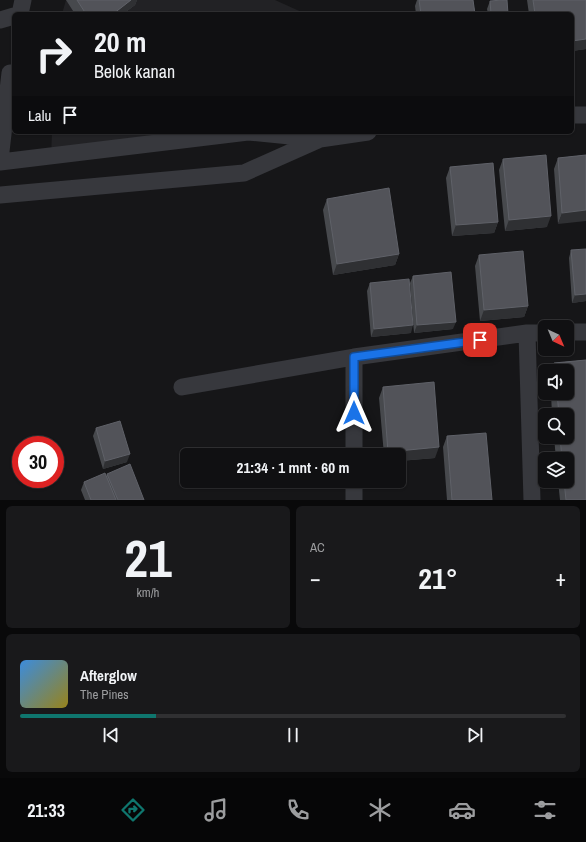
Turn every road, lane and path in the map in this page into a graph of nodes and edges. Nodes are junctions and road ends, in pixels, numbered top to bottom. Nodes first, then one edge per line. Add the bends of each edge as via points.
1 (23, 0) edge
2 (20, 12) edge
3 (12, 17) edge
4 (0, 20) edge
5 (8, 72) edge
6 (586, 114) edge
7 (574, 115) edge
8 (231, 134) edge
9 (269, 134) edge
10 (354, 134) edge
11 (320, 139) junction
12 (0, 161) edge
13 (0, 195) edge
14 (574, 332) edge
15 (586, 332) edge
16 (528, 333) junction
17 (538, 333) edge
18 (354, 357) junction
19 (182, 387) dead end
20 (354, 448) edge
21 (354, 488) edge
22 (354, 500) edge
23 (532, 500) edge

1 - 2 street
3 - 4 street
5 - 12 street
6 - 7 street
8 - 12 street
9 - 11 street
10 - 11 street
11 - 13 street via 244,173
14 - 15 street
16 - 17 street
16 - 18 street
16 - 23 street
18 - 19 street
18 - 20 street
21 - 22 street

